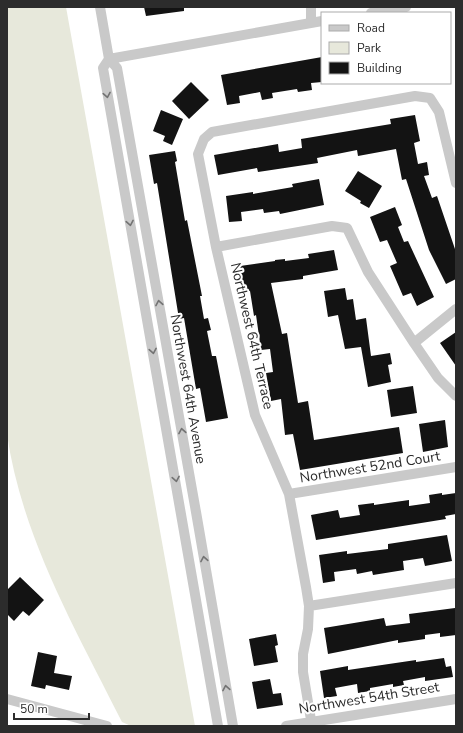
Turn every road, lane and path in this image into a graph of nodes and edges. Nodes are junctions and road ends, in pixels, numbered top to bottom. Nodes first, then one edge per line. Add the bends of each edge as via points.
1 (100, 7) edge
2 (311, 7) edge
3 (406, 7) edge
4 (377, 12) edge
5 (321, 21) edge
6 (311, 23) junction
7 (109, 59) junction
8 (456, 183) edge
9 (216, 247) junction
10 (456, 308) edge
11 (414, 343) junction
12 (456, 396) edge
13 (456, 467) edge
14 (289, 494) junction
15 (456, 582) edge
16 (309, 606) junction
17 (7, 699) edge
18 (456, 699) edge
19 (312, 724) edge
20 (107, 726) edge
21 (218, 726) edge
22 (232, 726) edge
23 (286, 726) edge

1 - 7 street, Northwest 64th Avenue
2 - 6 street
3 - 4 street
5 - 6 street
6 - 7 street
7 -> 21 street, Northwest 64th Avenue via 103,68
22 -> 7 street, Northwest 64th Avenue via 117,68
8 - 9 street, Northwest 64th Terrace via 439,112 430,98 415,96 212,132 204,138 198,154
9 - 11 street via 332,226 348,228 368,272
9 - 14 street, Northwest 64th Terrace via 255,415
10 - 11 street
11 - 12 street via 438,378
13 - 14 street, Northwest 52nd Court
14 - 16 street, Northwest 64th Terrace
15 - 16 street
16 - 19 street, Northwest 64th Terrace via 303,672
17 - 20 street
18 - 19 street, Northwest 54th Street
19 - 23 street, Northwest 54th Street

